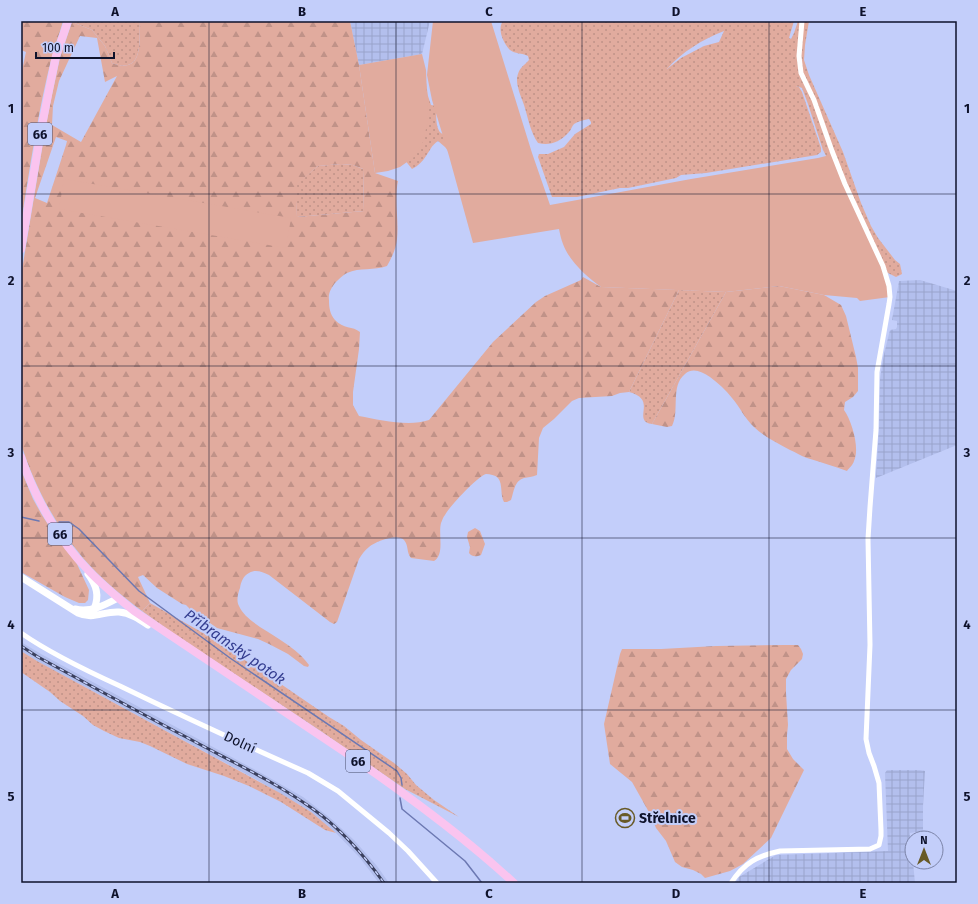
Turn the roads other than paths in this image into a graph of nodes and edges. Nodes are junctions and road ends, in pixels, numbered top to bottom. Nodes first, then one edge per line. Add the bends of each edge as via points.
1 (68, 21) edge
2 (802, 21) edge
3 (21, 249) edge
4 (21, 457) edge
5 (80, 562) junction
6 (21, 577) edge
7 (118, 598) junction
8 (70, 607) junction
9 (94, 609) junction
10 (102, 614) junction
11 (165, 631) junction
12 (21, 633) edge
13 (437, 883) edge
14 (514, 883) edge
15 (732, 883) edge

1 - 3 main road, 66 via 56,56 39,138
2 - 15 street via 798,56 801,73 814,100 845,184 883,266 889,286 890,304 877,372 876,430 868,539 870,645 866,732 867,747 879,783 881,836 879,845 870,849 780,851 767,854 754,859 743,868
4 - 5 main road, 66 via 46,513
5 - 7 main road, 66
5 - 9 street via 96,588
6 - 8 street
7 - 9 street
7 - 10 street via 109,611
7 - 11 main road, 66
8 - 9 street via 82,611
8 - 10 street via 84,616
10 - 11 street via 124,613
11 - 14 main road, 66 via 402,792
12 - 13 street, Dolní via 76,665 329,785 394,838

